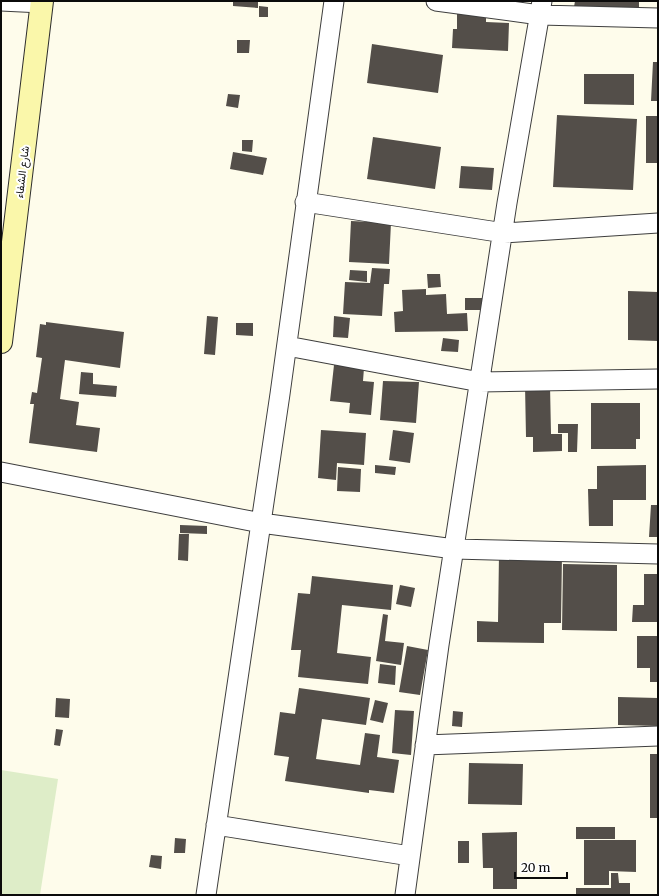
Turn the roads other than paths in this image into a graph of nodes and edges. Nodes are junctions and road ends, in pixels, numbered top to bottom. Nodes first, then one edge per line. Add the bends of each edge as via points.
1 (1, 1) edge
2 (334, 1) edge
3 (436, 1) edge
4 (42, 2) edge
5 (541, 8) edge
6 (658, 18) edge
7 (305, 202) junction
8 (658, 223) edge
9 (504, 233) junction
10 (6, 254) edge
11 (1, 342) edge
12 (287, 346) junction
13 (658, 379) edge
14 (480, 382) junction
15 (1, 472) edge
16 (261, 523) junction
17 (454, 549) junction
18 (658, 554) edge
19 (658, 736) edge
20 (425, 745) junction
21 (216, 825) junction
22 (410, 856) junction
23 (206, 895) edge
24 (405, 895) edge

1 - 4 street
2 - 7 street
3 - 5 street
4 - 10 street, شارع الشفاء
5 - 6 street
5 - 9 street via 507,202
7 - 9 street
7 - 12 street
8 - 9 street
9 - 14 street
10 - 11 street, شارع الشفاء
12 - 14 street
12 - 16 street
13 - 14 street
14 - 17 street
15 - 16 street
16 - 17 street
16 - 21 street
17 - 18 street
17 - 20 street
19 - 20 street
20 - 22 street
21 - 22 street
21 - 23 street
22 - 24 street

